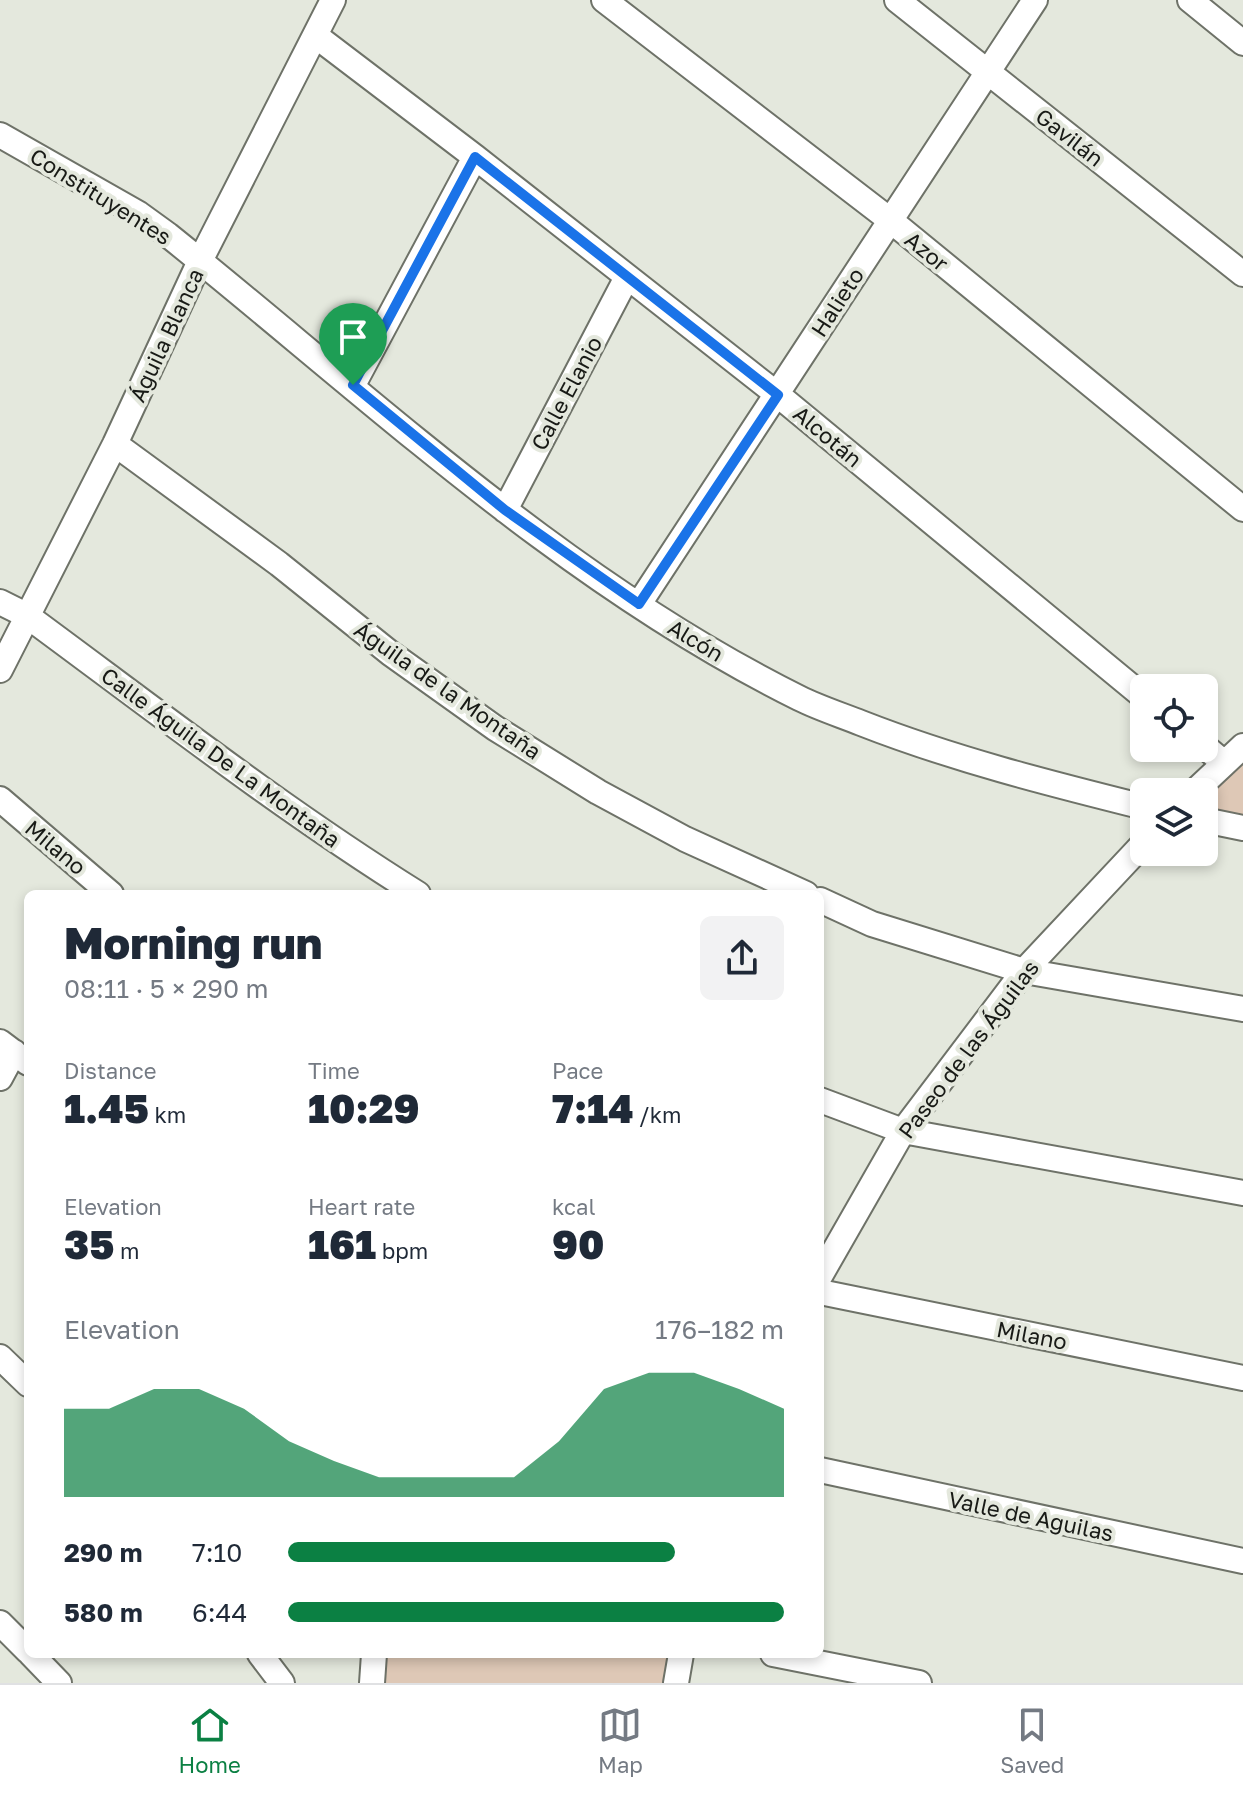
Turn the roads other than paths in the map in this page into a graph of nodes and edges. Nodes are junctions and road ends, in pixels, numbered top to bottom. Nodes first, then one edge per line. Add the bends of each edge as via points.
1 (333, 0) edge
2 (604, 0) edge
3 (897, 0) edge
4 (1035, 0) edge
5 (1190, 0) edge
6 (316, 36) junction
7 (1243, 43) edge
8 (988, 72) junction
9 (0, 135) edge
10 (475, 157) junction
11 (890, 220) junction
12 (200, 261) junction
13 (1243, 274) edge
14 (627, 277) junction
15 (353, 385) junction
16 (778, 395) junction
17 (115, 444) junction
18 (1243, 509) edge
19 (505, 510) junction
20 (0, 602) edge
21 (639, 604) junction
22 (26, 615) junction
23 (0, 670) edge
24 (1130, 685) edge
25 (1243, 746) edge
26 (1218, 758) edge
27 (1224, 763) junction
28 (1208, 778) edge
29 (0, 799) edge
30 (1130, 804) edge
31 (1218, 823) edge
32 (1243, 828) edge
33 (1130, 858) edge
34 (106, 890) edge
35 (412, 890) edge
36 (797, 890) edge
37 (824, 902) edge
38 (1024, 971) junction
39 (1243, 1009) edge
40 (14, 1053) edge
41 (0, 1078) edge
42 (824, 1101) edge
43 (903, 1131) junction
44 (1243, 1193) edge
45 (824, 1269) edge
46 (824, 1293) edge
47 (0, 1357) edge
48 (1243, 1378) edge
49 (24, 1380) edge
50 (824, 1471) edge
51 (1243, 1561) edge
52 (0, 1623) edge
53 (24, 1648) edge
54 (34, 1658) edge
55 (263, 1658) edge
56 (374, 1658) edge
57 (680, 1658) edge
58 (793, 1658) edge
59 (59, 1683) edge
60 (282, 1683) edge
61 (372, 1683) edge
62 (676, 1683) edge
63 (919, 1683) edge

1 - 6 street, Águila Blanca
2 - 11 street, Azor
3 - 8 street, Gavilán
4 - 8 street, Halieto
5 - 7 street
6 - 10 street, Alcotán
6 - 12 street, Águila Blanca
8 - 11 street, Halieto
8 - 13 street, Gavilán
9 - 12 street, Constituyentes via 139,214
10 - 14 street, Alcotán
10 - 15 street
11 - 16 street, Halieto
11 - 18 street, Azor
12 - 15 street, Alcón
12 - 17 street, Águila Blanca
14 - 16 street, Alcotán
14 - 19 street, Calle Elanio
15 - 19 street, Alcón
16 - 21 street, Halieto
16 - 24 street, Alcotán
17 - 22 street, Águila Blanca
17 - 36 street, Águila de la Montaña via 495,728 672,832
19 - 21 street, Alcón
20 - 22 street, Calle Águila De La Montaña
21 - 30 street, Alcón via 694,641 802,699 1009,774
22 - 23 street, Águila Blanca
22 - 35 street, Calle Águila De La Montaña
25 - 27 street
26 - 27 street
27 - 28 street
29 - 34 street, Milano
31 - 32 street
33 - 38 street, Paseo de las Águilas
37 - 38 street via 872,924
38 - 39 street
38 - 43 street, Paseo de las Águilas
40 - 41 street
42 - 43 street
43 - 44 street
43 - 45 street, Paseo de las Águilas
46 - 48 street, Milano
47 - 49 street
50 - 51 street, Valle de Aguilas
52 - 53 street
54 - 59 street
55 - 60 street
56 - 61 street
57 - 62 street
58 - 63 street

